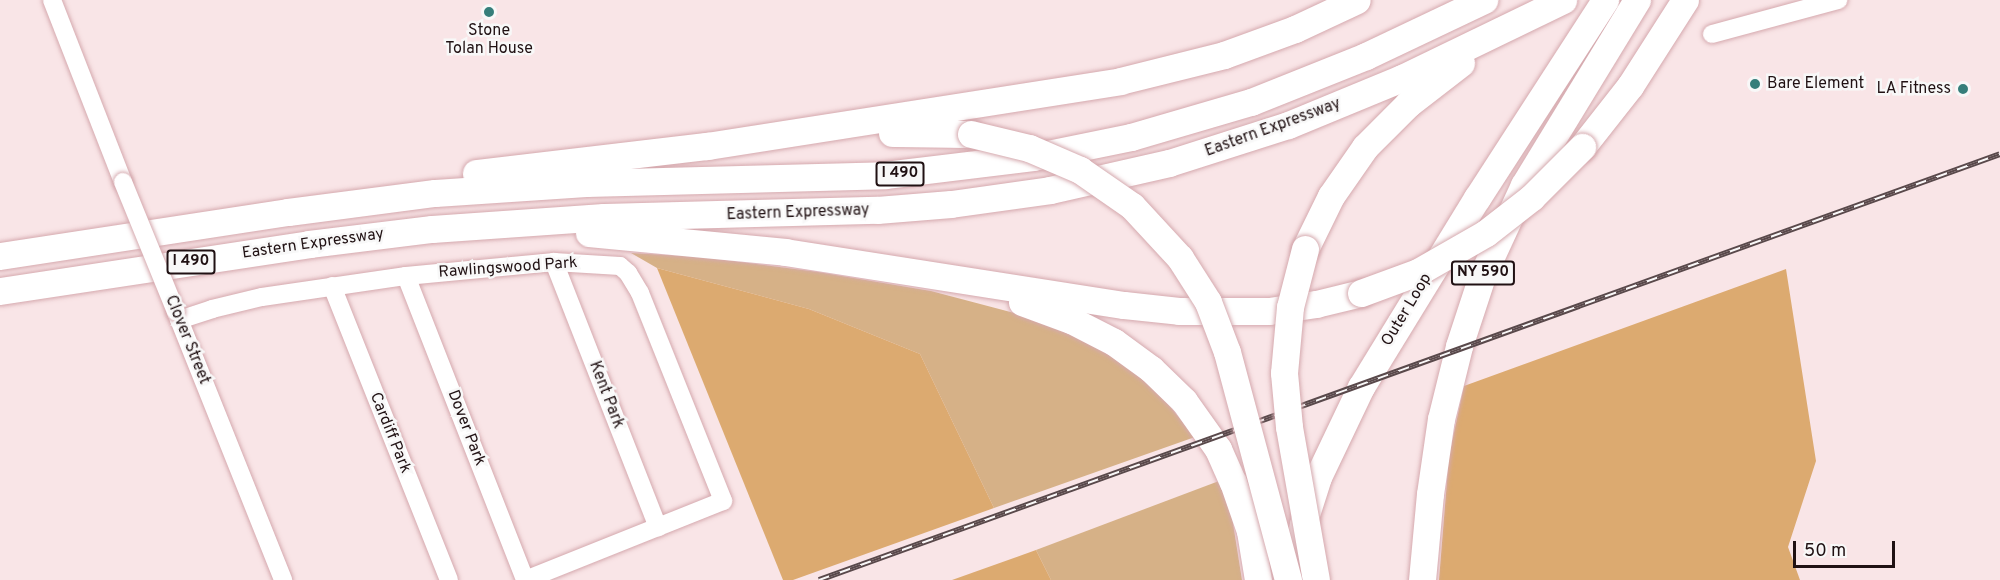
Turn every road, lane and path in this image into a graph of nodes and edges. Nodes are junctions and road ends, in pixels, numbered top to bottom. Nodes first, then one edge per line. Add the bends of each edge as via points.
1 (52, 0) edge
2 (1357, 0) edge
3 (1484, 0) edge
4 (1563, 0) edge
5 (1589, 0) edge
6 (1605, 0) edge
7 (1637, 0) edge
8 (1685, 0) edge
9 (1838, 0) edge
10 (1529, 17) junction
11 (1712, 34) dead end
12 (706, 146) junction
13 (1477, 198) junction
14 (288, 212) junction
15 (382, 234) junction
16 (42, 249) junction
17 (0, 251) edge
18 (0, 256) edge
19 (554, 262) junction
20 (923, 274) junction
21 (406, 276) junction
22 (332, 286) junction
23 (0, 291) edge
24 (177, 316) junction
25 (658, 527) junction
26 (283, 580) edge
27 (449, 580) edge
28 (525, 580) edge
29 (1258, 580) edge
30 (1289, 580) edge
31 (1316, 580) edge
32 (1422, 580) edge

1 - 24 street, Clover Street, bridge
2 - 12 highway via 1259,43 1153,75
3 - 14 highway, Eastern Expressway / I 490 via 1374,52 1251,102 1148,133 1042,156 885,175 504,188
4 - 10 highway, Eastern Expressway / I 490
5 - 13 highway
6 - 13 highway, Outer Loop / NY 590
7 - 32 highway, NY 590 via 1524,185 1482,276 1459,346 1442,419
8 - 20 highway, bridge via 1630,86 1582,147 1532,197 1486,233 1418,272 1361,293 1293,308 1204,313 1138,307
9 - 11 street
10 - 15 highway, Eastern Expressway / I 490 via 1402,78 1288,125 1194,156 1050,190 893,209 538,220
10 - 31 highway, bridge via 1447,74 1382,128 1335,188 1305,249 1290,307 1284,373 1290,435
12 - 14 highway via 468,174
12 - 30 highway, bridge via 909,132 971,134 1029,148 1080,170 1132,206 1180,258 1208,302 1227,352
13 - 30 highway, Outer Loop / NY 590 via 1385,345 1338,432 1310,500
14 - 16 highway, Eastern Expressway / I 490
15 - 20 highway via 607,234 785,252
15 - 23 highway, Eastern Expressway / I 490
16 - 17 highway
16 - 18 highway, Eastern Expressway / I 490
19 - 21 street, Rawlingswood Park
19 - 25 street, Kent Park
19 - 25 street, Rawlingswood Park via 620,266 635,281 723,501
20 - 29 highway via 1001,295 1071,320 1114,342 1157,375 1195,415 1222,458 1246,515
21 - 22 street, Rawlingswood Park
21 - 28 street, Dover Park
22 - 24 street, Rawlingswood Park
22 - 27 street, Cardiff Park
24 - 26 street, Clover Street
25 - 28 street

